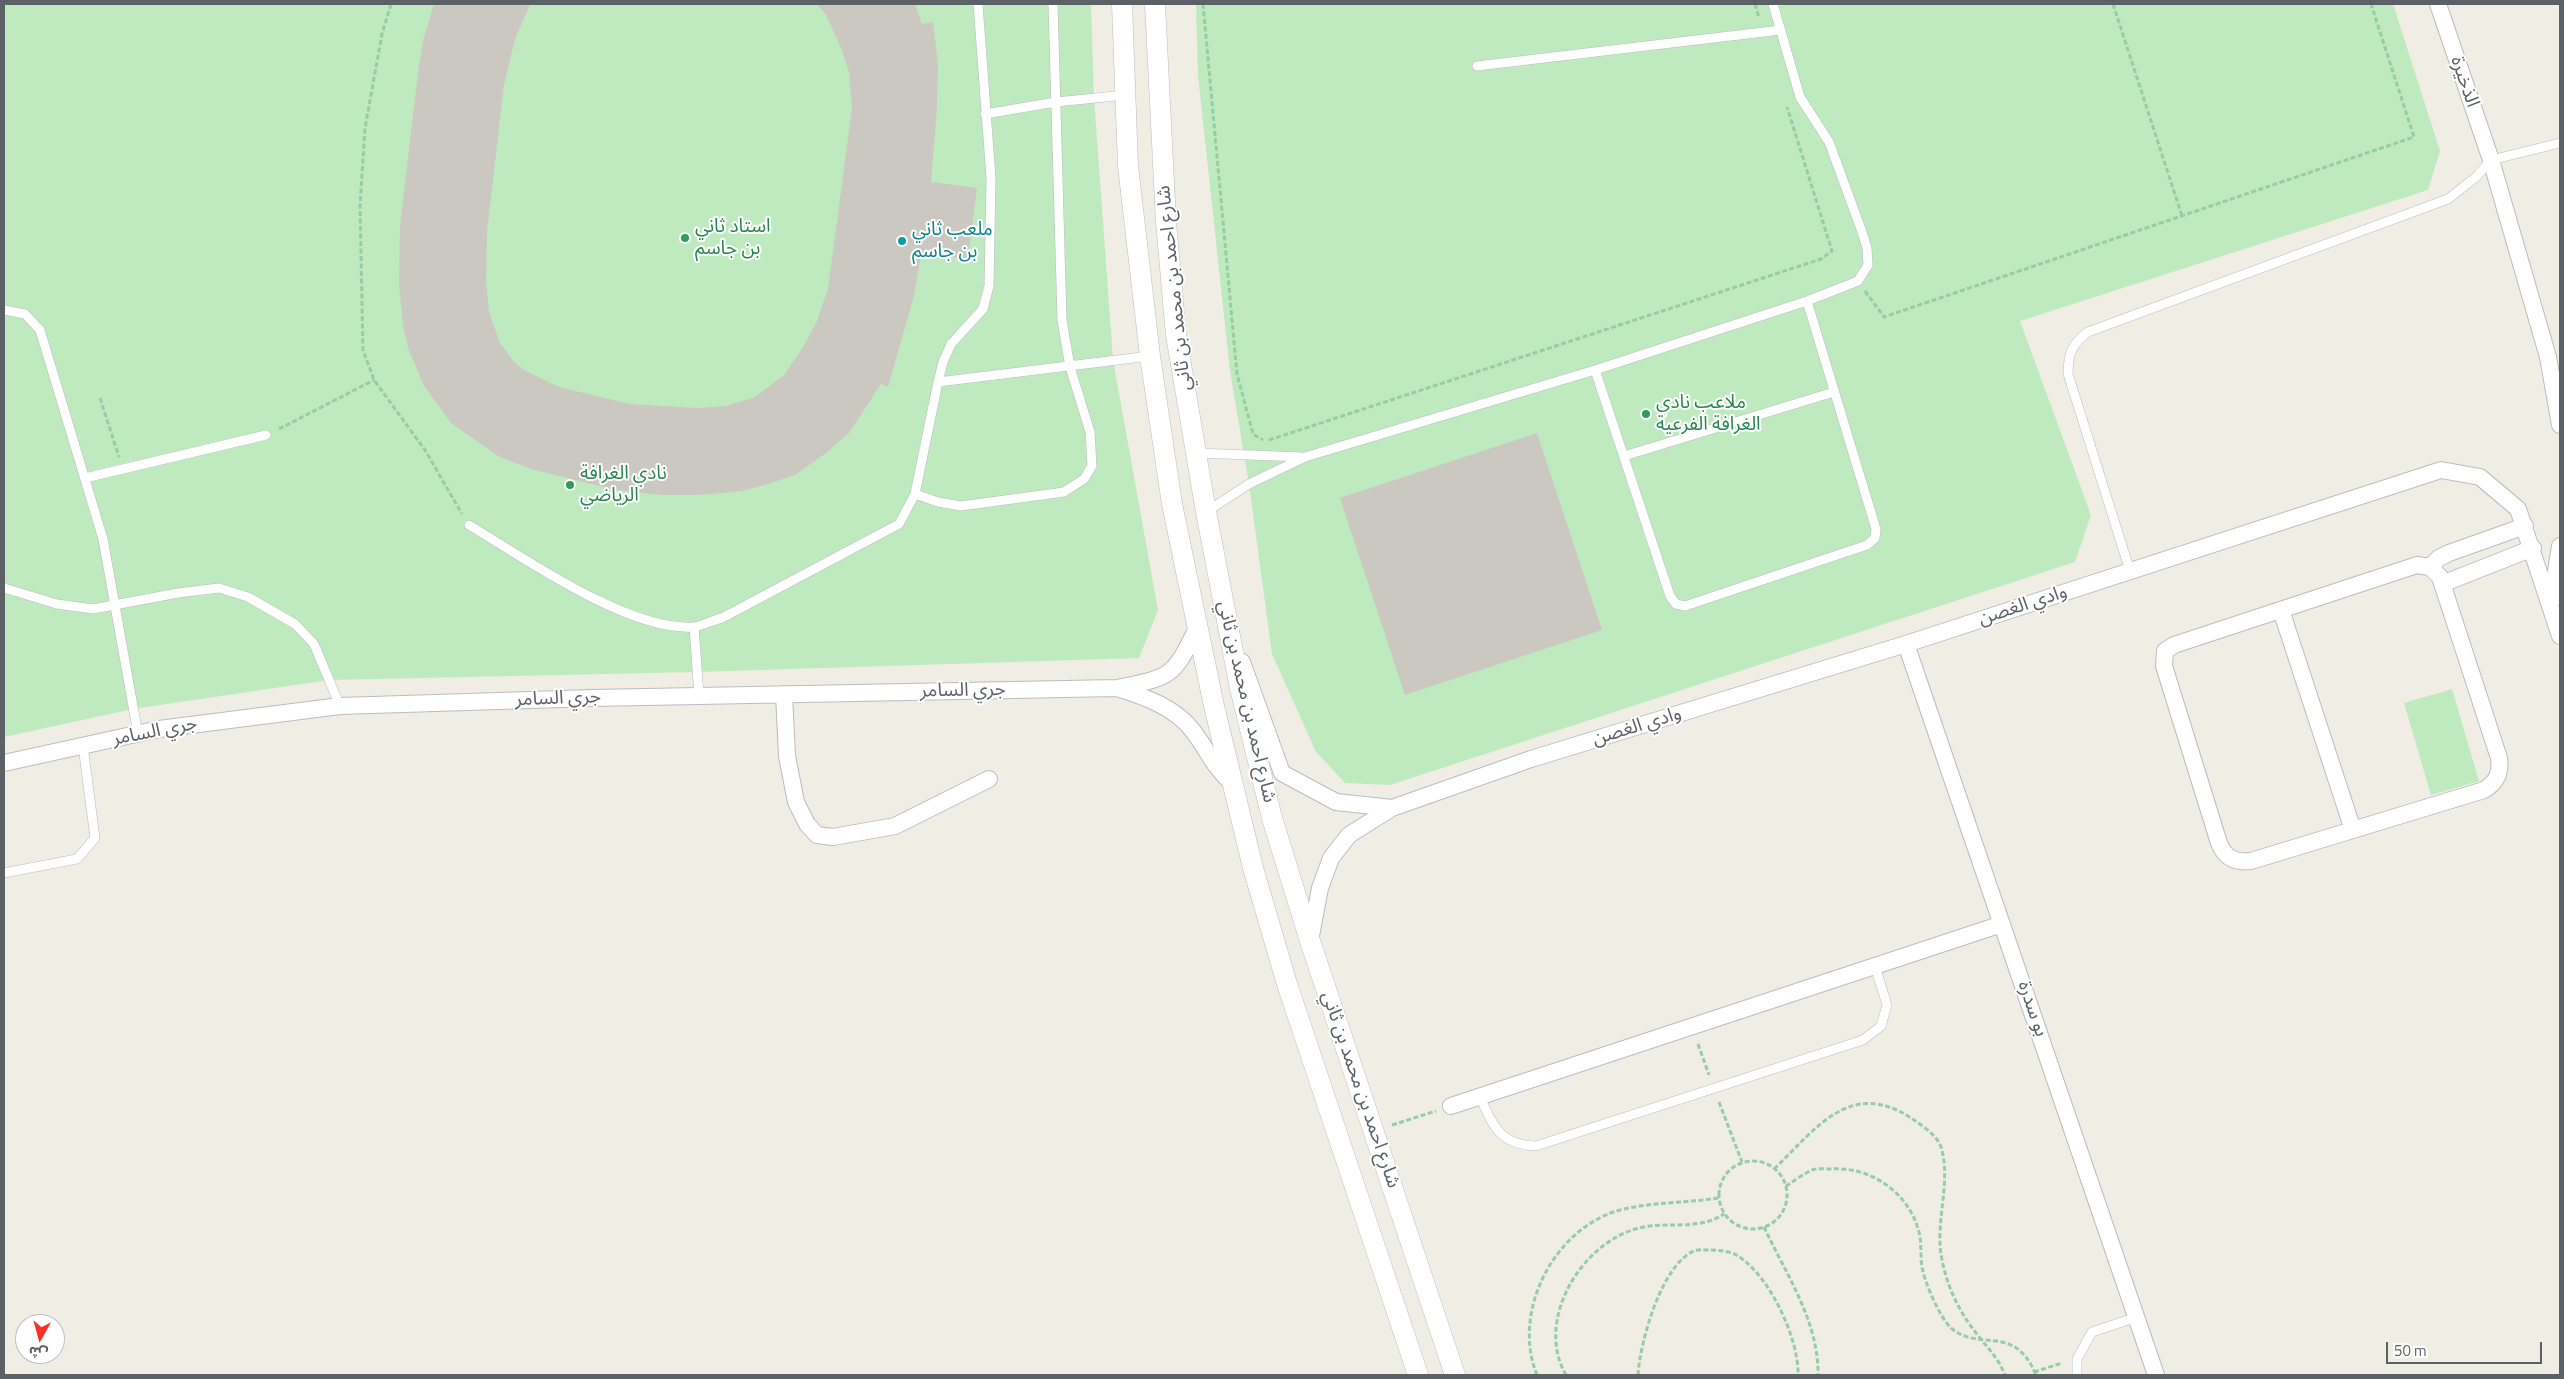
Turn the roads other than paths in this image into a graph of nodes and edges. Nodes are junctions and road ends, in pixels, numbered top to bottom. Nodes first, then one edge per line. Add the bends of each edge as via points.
1 (978, 4) edge
2 (1053, 4) edge
3 (1122, 4) edge
4 (1156, 4) edge
5 (1772, 4) edge
6 (2438, 4) edge
7 (1781, 30) junction
8 (1477, 66) dead end
9 (1125, 95) junction
10 (1056, 102) junction
11 (984, 114) junction
12 (2560, 143) edge
13 (2491, 160) junction
14 (1807, 301) junction
15 (4, 310) edge
16 (1150, 356) junction
17 (1070, 367) junction
18 (1595, 370) junction
19 (938, 382) junction
20 (1834, 392) junction
21 (2560, 425) edge
22 (266, 435) road end
23 (1197, 453) junction
24 (1624, 456) junction
25 (1305, 457) junction
26 (84, 478) junction
27 (915, 494) junction
28 (1206, 512) junction
29 (469, 525) road end
30 (2525, 526) junction
31 (2560, 546) edge
32 (2533, 548) junction
33 (2430, 567) junction
34 (2130, 571) junction
35 (2442, 584) junction
36 (4, 588) edge
37 (2550, 604) junction
38 (115, 606) junction
39 (2281, 610) junction
40 (1227, 620) junction
41 (694, 627) junction
42 (1197, 628) junction
43 (2560, 636) edge
44 (1906, 644) junction
45 (1117, 688) junction
46 (784, 694) junction
47 (699, 696) junction
48 (340, 706) junction
49 (138, 734) junction
50 (83, 746) junction
51 (4, 763) edge
52 (989, 778) dead end
53 (1232, 783) junction
54 (1392, 808) junction
55 (2353, 830) junction
56 (4, 873) edge
57 (2002, 924) junction
58 (1310, 941) junction
59 (1875, 966) junction
60 (1480, 1097) junction
61 (1451, 1106) road end
62 (2137, 1317) junction
63 (1418, 1375) edge
64 (1455, 1375) edge
65 (2077, 1375) edge
66 (2156, 1375) edge

1 - 11 lane
2 - 10 lane
3 - 9 street, شارع احمد بن محمد بن ثاني
4 - 23 street, شارع احمد بن محمد بن ثاني via 1166,222 1175,326
5 - 7 lane
6 - 13 street, الذخيرة
7 - 8 lane
7 - 14 lane via 1800,97 1829,142 1867,248 1868,265 1858,281
9 - 10 lane
9 - 16 street, شارع احمد بن محمد بن ثاني via 1128,166
10 - 11 lane
10 - 17 lane via 1062,320
11 - 19 lane via 991,178 989,286 983,309 951,344
12 - 13 lane
13 - 21 street, الذخيرة via 2548,357
13 - 34 lane via 2476,177 2448,199 2098,329 2079,339 2071,350 2068,374
14 - 18 lane
14 - 20 lane
15 - 26 lane via 25,314 40,330
16 - 17 lane
16 - 42 street, شارع احمد بن محمد بن ثاني via 1172,504
17 - 19 lane
17 - 27 lane via 1090,432 1092,466 1084,479 1064,492 961,506
18 - 24 lane
18 - 25 lane
19 - 27 lane
20 - 24 lane
20 - 24 lane via 1876,529 1874,538 1867,545 1685,606 1676,604 1670,596
22 - 26 lane
23 - 25 lane
23 - 28 street, شارع احمد بن محمد بن ثاني
25 - 28 lane via 1249,484
26 - 38 lane via 103,540
27 - 41 lane via 900,524 722,618
28 - 40 street, شارع احمد بن محمد بن ثاني
29 - 41 lane via 596,601 661,624
30 - 32 street, وادي الغصن
30 - 33 street via 2449,553
30 - 34 street, وادي الغصن via 2518,509 2480,477 2441,470
31 - 37 street
32 - 35 street
32 - 37 street, وادي الغصن
33 - 35 street
33 - 39 street via 2417,565
34 - 44 street, وادي الغصن
35 - 55 street via 2499,758 2498,777 2484,790
36 - 38 lane via 57,604 93,609
37 - 43 street, وادي الغصن
38 - 48 lane via 219,588 248,597 295,624 314,644
38 - 49 lane
39 - 55 street
39 - 55 street via 2174,645 2163,656 2220,843 2228,857 2243,862
40 - 54 street, وادي الغصن via 1282,774 1336,802
40 - 58 street, شارع احمد بن محمد بن ثاني via 1257,761
41 - 47 lane
42 - 45 street, جري السامر via 1182,659 1167,674
42 - 53 street, شارع احمد بن محمد بن ثاني
44 - 54 street, وادي الغصن via 1531,759
44 - 57 street, بو سدرة
45 - 46 street, جري السامر
45 - 53 street, جري السامر via 1156,703 1182,718 1193,730 1213,765
46 - 47 street, جري السامر
46 - 52 street via 787,756 796,802 807,824 817,835 833,837 895,826
47 - 48 street, جري السامر
48 - 49 street, جري السامر via 255,715
49 - 50 street, جري السامر
50 - 51 street, جري السامر
50 - 56 lane via 95,838 77,859
53 - 63 street, شارع احمد بن محمد بن ثاني via 1287,984
54 - 58 street, وادي الغصن via 1349,835 1331,858 1320,888
57 - 59 street
57 - 62 street, بو سدرة
58 - 64 street, شارع احمد بن محمد بن ثاني
59 - 60 street
59 - 60 lane via 1887,1005 1881,1026 1862,1040 1536,1146 1518,1145 1496,1130
60 - 61 street
62 - 65 lane via 2092,1332 2077,1358
62 - 66 street, بو سدرة

